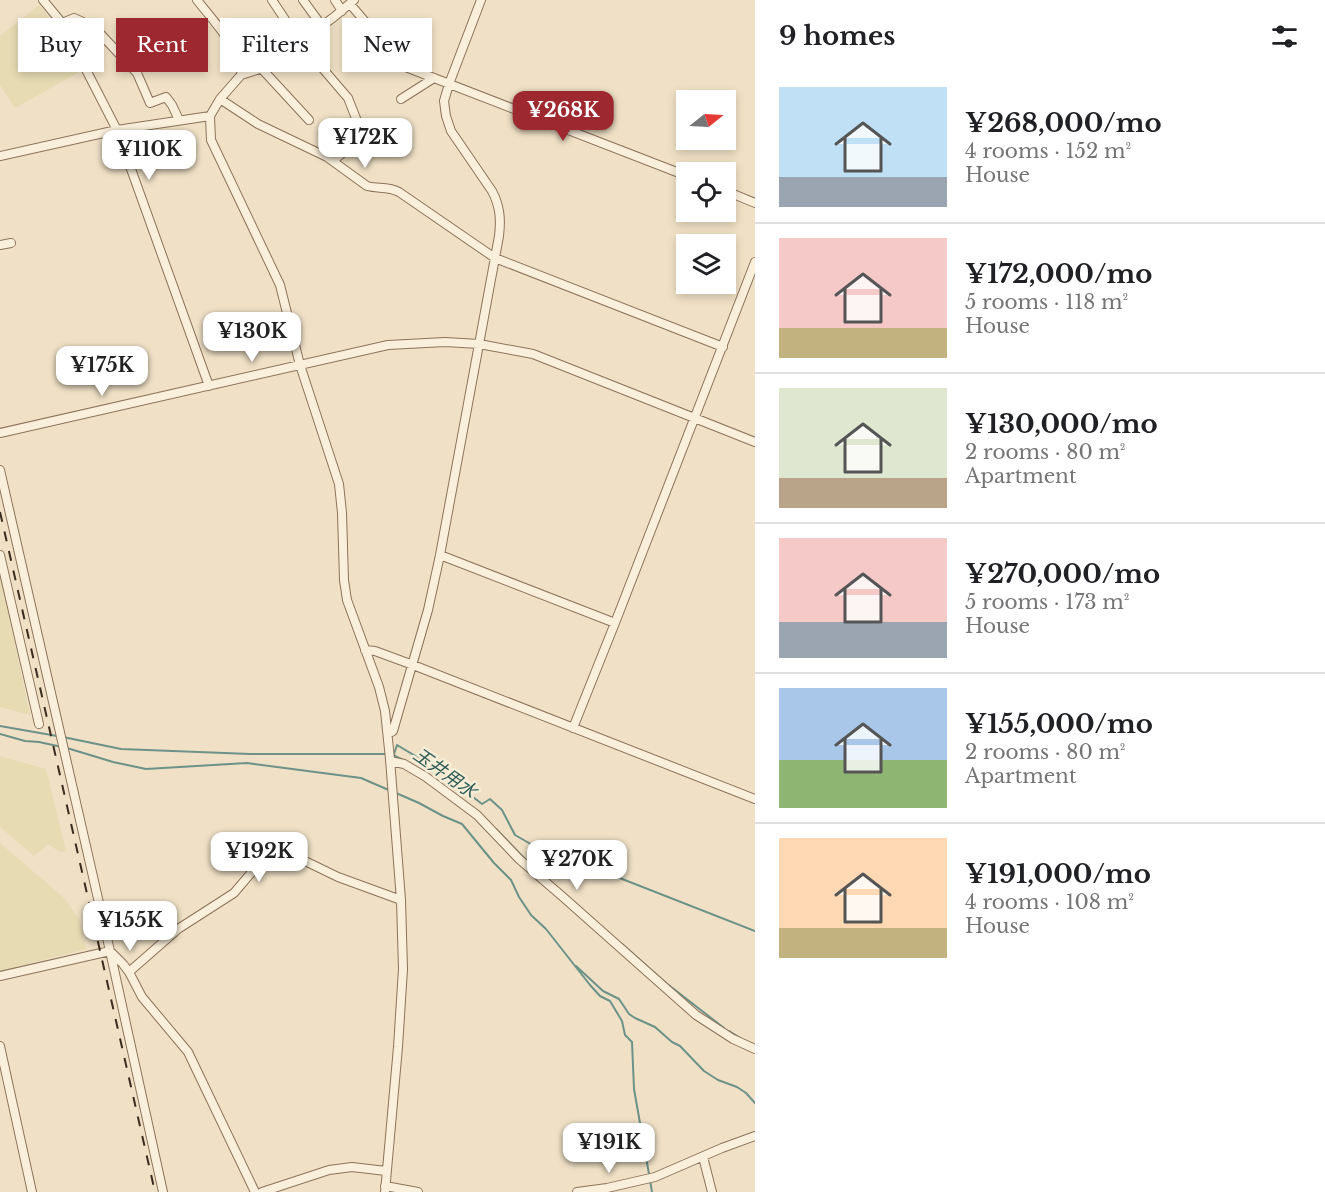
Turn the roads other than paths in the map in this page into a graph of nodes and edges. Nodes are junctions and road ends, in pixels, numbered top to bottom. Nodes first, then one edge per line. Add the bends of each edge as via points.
1 (43, 0) edge
2 (210, 0) edge
3 (272, 0) edge
4 (303, 0) edge
5 (335, 0) edge
6 (481, 0) edge
7 (352, 2) edge
8 (200, 3) edge
9 (342, 11) junction
10 (59, 18) edge
11 (284, 18) edge
12 (316, 18) edge
13 (330, 20) edge
14 (104, 38) edge
15 (87, 72) edge
16 (251, 72) edge
17 (264, 72) edge
18 (326, 72) edge
19 (241, 75) junction
20 (434, 78) junction
21 (449, 84) junction
22 (220, 99) junction
23 (400, 99) dead end
24 (210, 116) junction
25 (179, 120) junction
26 (309, 120) dead end
27 (117, 130) junction
28 (0, 156) edge
29 (333, 161) junction
30 (676, 172) edge
31 (736, 195) edge
32 (755, 203) edge
33 (11, 243) dead end
34 (0, 245) edge
35 (495, 258) junction
36 (755, 262) edge
37 (479, 344) junction
38 (723, 346) junction
39 (300, 365) junction
40 (209, 386) junction
41 (694, 419) junction
42 (0, 433) edge
43 (755, 442) edge
44 (0, 470) edge
45 (0, 555) edge
46 (440, 555) junction
47 (615, 623) junction
48 (365, 650) junction
49 (413, 665) junction
50 (39, 724) dead end
51 (573, 728) junction
52 (388, 734) junction
53 (390, 760) junction
54 (755, 800) edge
55 (401, 900) junction
56 (110, 951) junction
57 (129, 972) junction
58 (0, 975) edge
59 (0, 1046) edge
60 (755, 1049) edge
61 (755, 1136) edge
62 (703, 1157) junction
63 (386, 1171) junction
64 (385, 1189) edge
65 (32, 1192) edge
66 (163, 1192) edge
67 (255, 1192) edge
68 (262, 1192) edge
69 (418, 1192) edge
70 (577, 1192) edge
71 (712, 1192) edge

1 - 10 street
2 - 8 street
3 - 11 street
4 - 12 street
5 - 9 street
6 - 21 street
7 - 9 street
7 - 20 street via 403,66
8 - 19 street via 225,36 243,68
9 - 13 street
14 - 25 street via 137,73 150,103 166,97
15 - 27 street
16 - 19 street
17 - 26 street
18 - 29 street via 348,98 363,136
19 - 22 street
20 - 21 street
20 - 23 street
21 - 30 street
21 - 35 street via 444,100 451,131 492,191 500,211
22 - 24 street
22 - 29 street via 258,124
24 - 25 street
24 - 39 street via 211,140 280,285
25 - 27 street
27 - 28 street
27 - 40 street
29 - 35 street via 368,186 399,192
31 - 32 street
33 - 34 street
35 - 37 street
35 - 38 street
36 - 38 street
37 - 39 street via 388,345
37 - 41 street via 533,354
37 - 46 street
38 - 41 street
39 - 40 street
39 - 48 street via 339,484 344,580
40 - 42 street
41 - 43 street
41 - 47 street
44 - 56 street
45 - 50 street
46 - 47 street
46 - 49 street
47 - 51 street
48 - 49 street
48 - 52 street via 379,687
49 - 51 street
49 - 52 street via 393,731
51 - 54 street
52 - 53 street
53 - 55 street
53 - 60 street via 426,777 477,815 519,860 696,1014
55 - 57 street via 338,877 274,846 234,893 178,929
55 - 63 street via 403,969
56 - 57 street
56 - 58 street
56 - 66 street
57 - 67 street via 142,997 188,1052
59 - 65 street
61 - 62 street
62 - 70 street via 645,1180
62 - 71 street
63 - 64 street
63 - 68 street via 352,1167 329,1170
64 - 69 street

